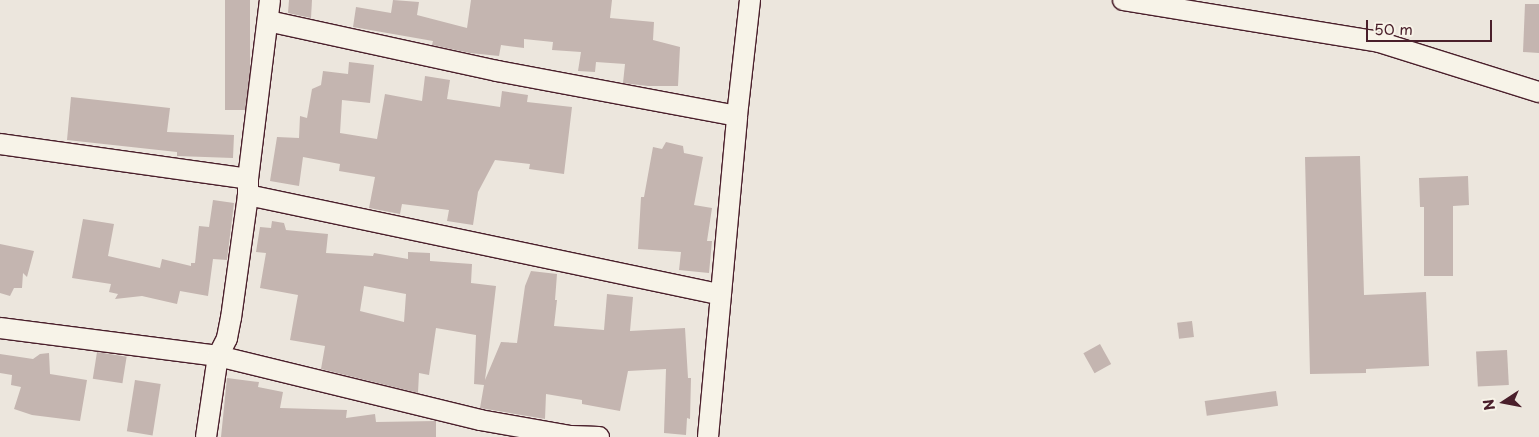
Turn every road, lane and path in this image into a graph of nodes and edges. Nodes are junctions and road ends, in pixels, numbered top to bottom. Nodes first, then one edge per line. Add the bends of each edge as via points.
1 (270, 0) edge
2 (750, 0) edge
3 (1123, 0) edge
4 (268, 21) junction
5 (1539, 92) edge
6 (737, 116) junction
7 (0, 144) edge
8 (248, 187) junction
9 (721, 295) junction
10 (0, 328) edge
11 (218, 356) junction
12 (206, 437) edge
13 (598, 437) edge
14 (708, 437) edge

1 - 4 street
2 - 6 street
3 - 5 street via 1379,42
4 - 6 street via 497,72
4 - 8 street
6 - 9 street
7 - 8 street
8 - 9 street
8 - 11 street via 227,338
9 - 14 street
10 - 11 street
11 - 12 street
11 - 13 street via 480,420 571,436

